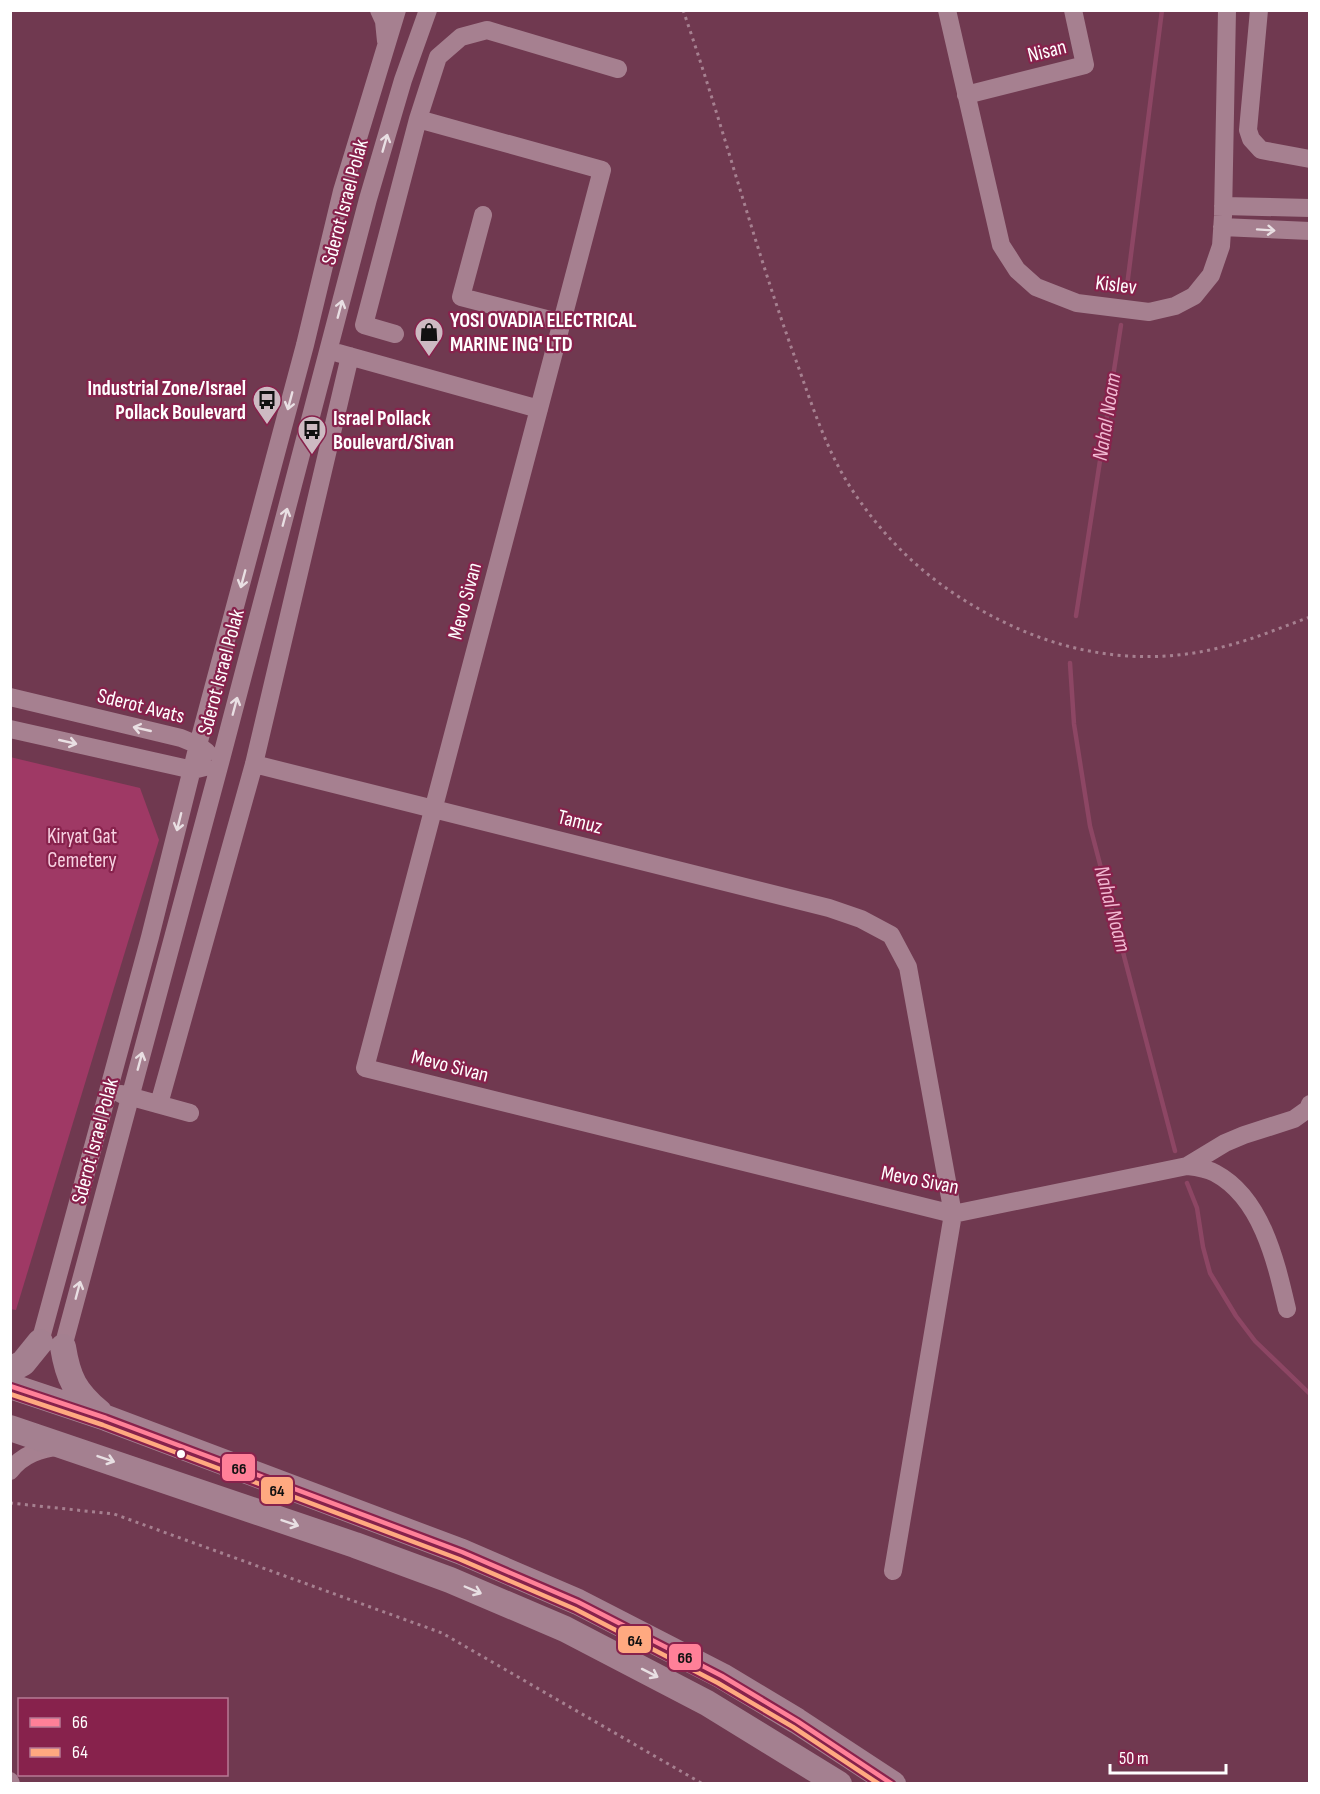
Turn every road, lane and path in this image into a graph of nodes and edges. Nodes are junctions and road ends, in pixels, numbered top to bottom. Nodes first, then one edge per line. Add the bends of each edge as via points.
1 (379, 10) edge
2 (398, 10) edge
3 (683, 10) edge
4 (947, 10) edge
5 (1073, 10) edge
6 (1227, 10) edge
7 (1259, 10) edge
8 (422, 11) edge
9 (387, 46) junction
10 (618, 69) dead end
11 (966, 95) junction
12 (418, 119) junction
13 (1310, 159) edge
14 (1223, 206) junction
15 (1310, 208) edge
16 (483, 216) dead end
17 (1222, 227) junction
18 (1310, 231) edge
19 (562, 323) junction
20 (395, 334) dead end
21 (305, 345) junction
22 (329, 351) junction
23 (350, 356) junction
24 (539, 409) junction
25 (1310, 617) edge
26 (10, 698) edge
27 (10, 729) edge
28 (198, 745) junction
29 (220, 763) junction
30 (254, 764) junction
31 (174, 766) junction
32 (193, 770) junction
33 (187, 793) junction
34 (434, 809) junction
35 (108, 1090) junction
36 (130, 1096) junction
37 (159, 1104) junction
38 (1310, 1104) edge
39 (190, 1113) dead end
40 (1188, 1166) junction
41 (953, 1214) junction
42 (1287, 1309) dead end
43 (52, 1344) junction
44 (10, 1370) edge
45 (10, 1386) edge
46 (106, 1418) junction
47 (10, 1428) edge
48 (66, 1446) junction
49 (10, 1471) edge
50 (10, 1503) edge
51 (893, 1571) dead end
52 (703, 1784) edge
53 (839, 1784) edge
54 (893, 1784) edge

1 - 9 street
2 - 9 street, Sderot Israel Polak
3 - 25 path via 758,249 821,430 856,496 879,527 925,574 993,617 1029,634 1088,652 1140,657 1185,655 1227,646
4 - 11 street, Kislev
5 - 11 street, Nisan via 1085,65
6 - 14 street, Kislev
7 - 13 street via 1248,130 1251,139 1261,150
22 -> 8 street, Sderot Israel Polak
9 - 21 street, Sderot Israel Polak via 342,191
10 - 12 street via 488,30 470,34 438,57
11 - 17 street, Kislev via 1001,245 1017,270 1036,287 1077,303 1149,312 1175,306 1194,296 1211,275 1221,246
12 - 19 street, Mevo Sivan via 602,170
12 - 20 street via 363,325
14 - 15 street
14 - 17 street, Kislev
16 - 19 street via 461,297
17 -> 18 street
19 - 24 street, Mevo Sivan
21 - 22 street
21 -> 28 street, Sderot Israel Polak
22 - 23 street
29 -> 22 street, Sderot Israel Polak
23 - 24 street
23 - 30 street
24 - 34 street, Mevo Sivan
28 -> 26 street, Sderot Avats
27 -> 31 street
28 - 29 street, Sderot Avats
28 - 32 street, Sderot Israel Polak
29 - 32 street
36 -> 29 street, Sderot Israel Polak
30 - 34 street, Tamuz
30 - 37 street
31 - 32 street
31 - 33 street via 185,779
32 - 33 street, Sderot Israel Polak
33 -> 35 street, Sderot Israel Polak
34 - 41 street, Tamuz via 829,908 891,935 908,967
34 - 41 street, Mevo Sivan via 365,1068
35 - 36 street
35 - 43 street, Sderot Israel Polak
36 - 37 street
43 -> 36 street, Sderot Israel Polak
37 - 39 street
38 - 40 street via 1294,1119 1235,1139
40 - 41 street, Mevo Sivan
40 - 42 street via 1214,1172 1226,1180 1259,1219 1275,1256
41 - 51 street
43 - 44 highway
43 - 46 highway via 79,1394
45 - 46 highway
46 - 54 highway via 462,1552 578,1602 722,1676
47 - 48 highway
48 - 49 street via 37,1451
48 -> 53 highway via 408,1564 565,1629 706,1703
50 - 52 path via 114,1514 442,1633

